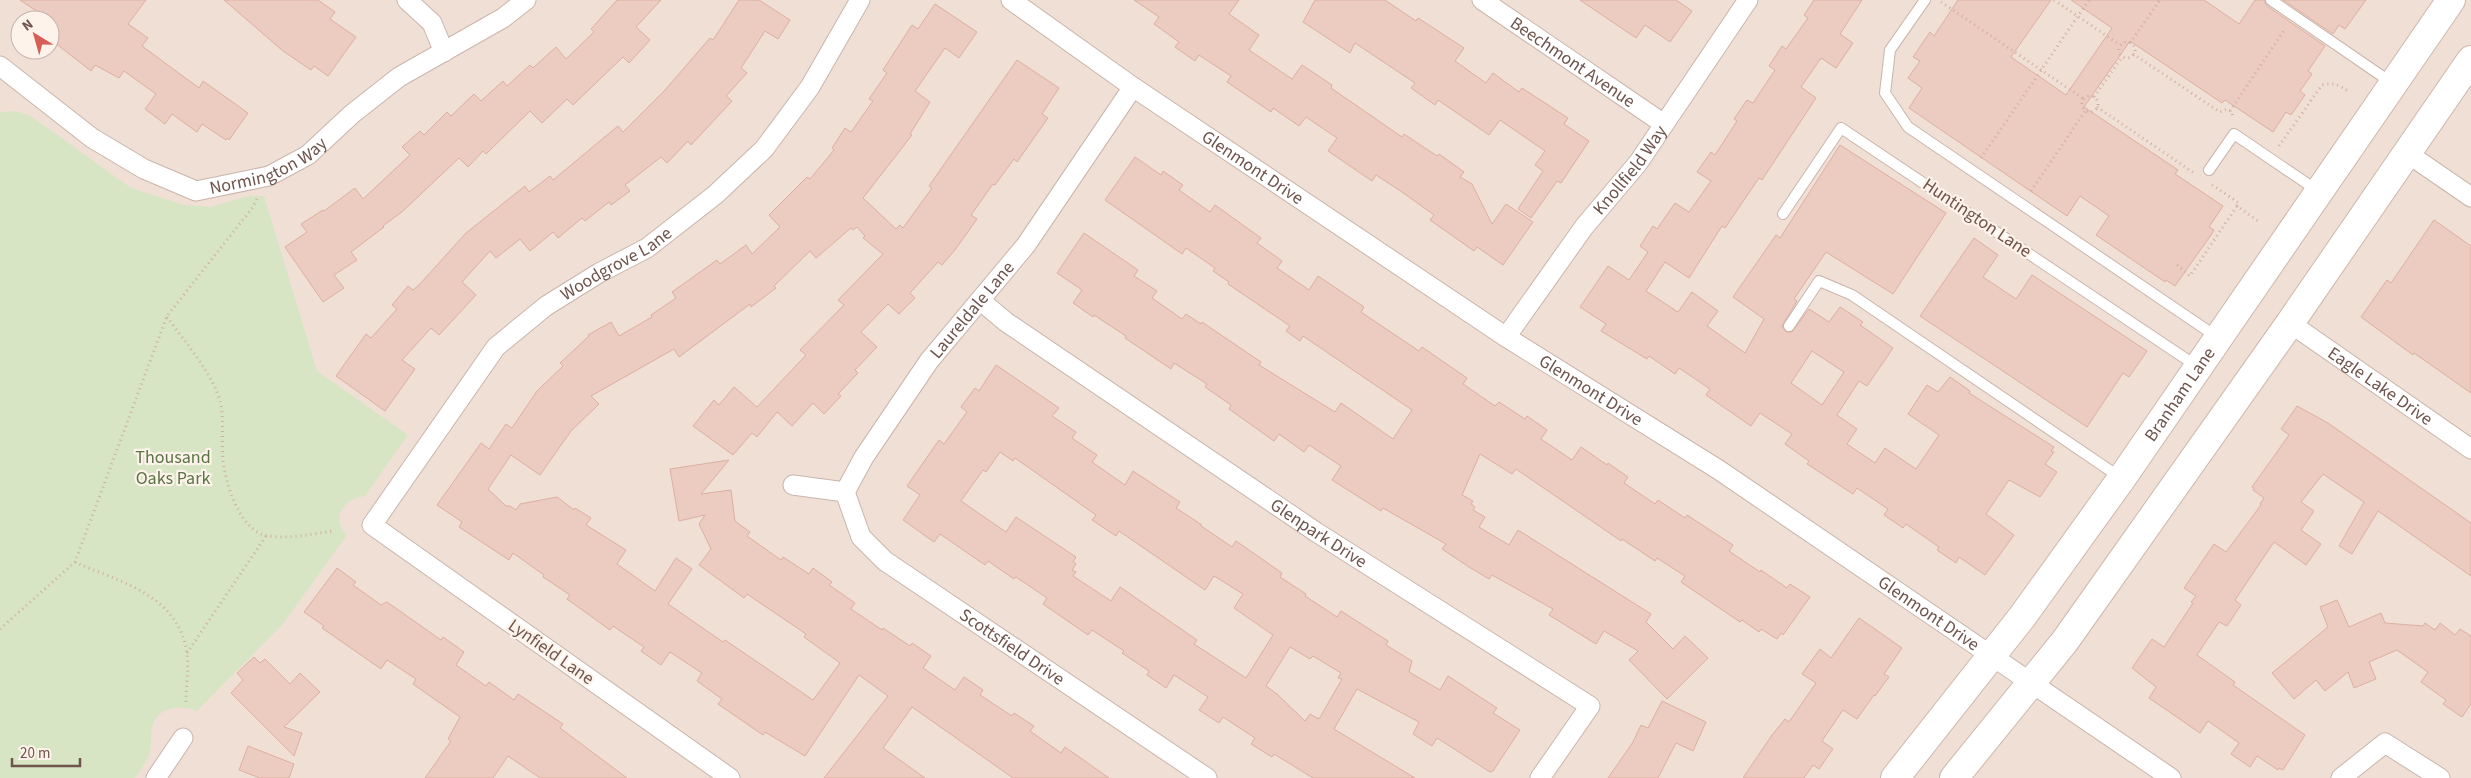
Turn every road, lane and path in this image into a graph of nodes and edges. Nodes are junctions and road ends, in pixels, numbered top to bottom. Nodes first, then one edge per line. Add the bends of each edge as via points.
1 (407, 0) edge
2 (526, 0) edge
3 (860, 0) edge
4 (1011, 0) edge
5 (1482, 0) edge
6 (1748, 0) edge
7 (1925, 0) edge
8 (1938, 0) edge
9 (2054, 0) edge
10 (2089, 0) edge
11 (2160, 0) edge
12 (2271, 0) edge
13 (2443, 3) edge
14 (2078, 16) junction
15 (2285, 29) dead end
16 (2130, 43) junction
17 (2120, 45) junction
18 (444, 52) junction
19 (2133, 54) junction
20 (2122, 56) junction
21 (2471, 60) edge
22 (1, 69) edge
23 (2041, 70) junction
24 (2393, 84) junction
25 (1133, 87) junction
26 (2348, 91) dead end
27 (2094, 97) junction
28 (2084, 100) junction
29 (2097, 107) junction
30 (2086, 110) junction
31 (2230, 111) junction
32 (2234, 120) dead end
33 (1664, 124) junction
34 (2407, 153) junction
35 (2284, 154) dead end
36 (2209, 170) dead end
37 (1972, 171) junction
38 (269, 176) junction
39 (2199, 176) dead end
40 (2207, 182) dead end
41 (2318, 191) junction
42 (2471, 197) edge
43 (2022, 204) junction
44 (2237, 206) junction
45 (1783, 214) dead end
46 (2258, 221) dead end
47 (2176, 265) dead end
48 (981, 301) junction
49 (167, 316) junction
50 (2290, 323) junction
51 (1790, 326) dead end
52 (1506, 337) junction
53 (2218, 337) junction
54 (2198, 367) junction
55 (2471, 449) edge
56 (2122, 478) junction
57 (793, 485) dead end
58 (845, 492) junction
59 (372, 525) joint
60 (334, 530) dead end
61 (266, 536) junction
62 (74, 562) junction
63 (0, 629) edge
64 (187, 653) junction
65 (1991, 656) junction
66 (2032, 682) junction
67 (186, 703) dead end
68 (183, 738) dead end
69 (156, 778) edge
70 (730, 778) edge
71 (1207, 778) edge
72 (1540, 778) edge
73 (1895, 778) edge
74 (1954, 778) edge
75 (2171, 778) edge
76 (2341, 778) edge
77 (2440, 778) edge

1 - 18 street via 432,23
2 - 18 street, Normington Way via 503,18
3 - 59 street, Woodgrove Lane via 810,87 764,149 715,195 646,248 546,306 496,347
4 - 25 street, Glenmont Drive
5 - 33 street, Beechmont Avenue
6 - 33 street, Knollfield Way
7 - 37 lane via 1890,50 1885,93 1908,127
8 - 23 path
9 - 14 path
10 - 14 path
11 - 16 path
12 - 24 lane
13 - 24 main road, Branham Lane
14 - 17 path
14 - 23 path
15 - 31 path
16 - 17 path
16 - 19 path via 2134,46
17 - 20 path
18 - 38 street, Normington Way via 399,77 308,155
19 - 20 path
19 - 31 path via 2220,112 2227,108
20 - 27 path
21 - 34 main road
22 - 38 street, Normington Way via 92,138 144,169 196,191
23 - 28 path
23 - 37 path
24 - 41 main road, Branham Lane
25 - 48 street, Laureldale Lane via 1026,245
25 - 52 street, Glenmont Drive
26 - 35 path via 2340,85 2322,85 2275,148
27 - 28 path via 2088,96
27 - 29 path
28 - 30 path
29 - 30 path via 2093,111
29 - 39 path
30 - 43 path
31 - 32 path
33 - 52 street, Knollfield Way via 1638,163 1584,227
34 - 42 street
34 - 50 main road
36 - 41 lane via 2234,134
37 - 43 lane
38 - 49 path via 253,207
40 - 44 path via 2239,203
41 - 53 main road, Branham Lane
43 - 53 lane
44 - 46 path
44 - 47 path via 2190,276
45 - 54 lane, Huntington Lane via 1841,128
48 - 58 street, Laureldale Lane via 929,361 864,457
48 - 72 street, Glenpark Drive via 1006,322 1316,532 1590,706
49 - 61 path via 210,379 221,404 222,458 229,491 244,521
49 - 62 path
50 - 55 street, Eagle Lake Drive
50 - 66 main road via 2065,641
51 - 56 lane via 1819,281 1852,295
52 - 65 street, Glenmont Drive via 1719,470
53 - 54 main road, Branham Lane
54 - 56 main road, Branham Lane
56 - 65 main road, Branham Lane
57 - 58 street
58 - 71 street, Scottsfield Drive via 861,537 885,560
59 - 70 street, Lynfield Lane
60 - 61 path via 291,537
61 - 64 path
62 - 63 path
62 - 64 path via 152,596 170,612
64 - 67 path
65 - 66 street, Glenmont Drive
65 - 73 main road, Branham Lane
66 - 74 main road
66 - 75 street, Glenmont Drive
68 - 69 street
76 - 77 street via 2386,743

